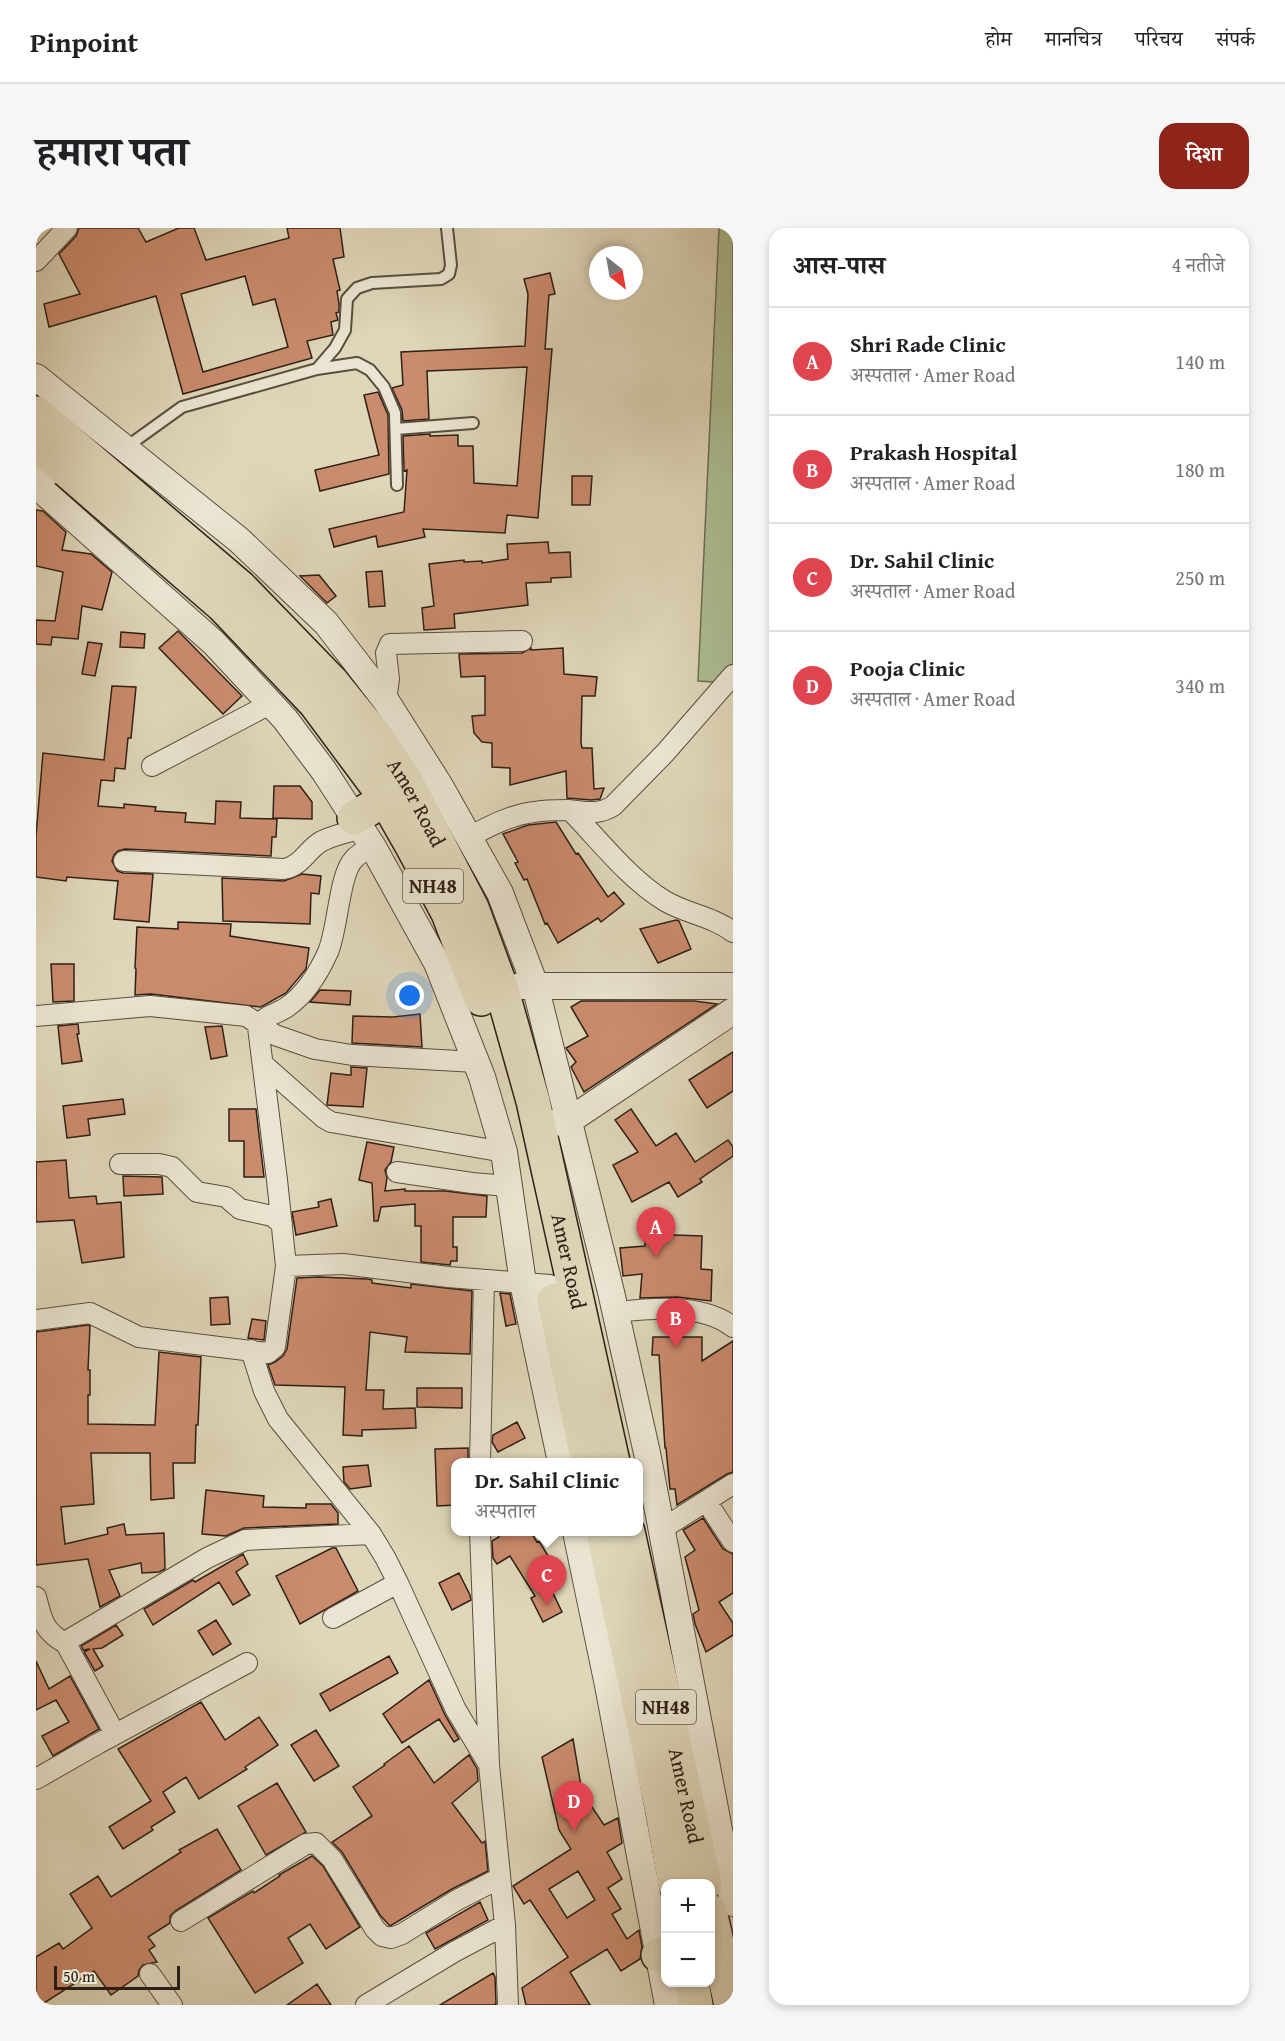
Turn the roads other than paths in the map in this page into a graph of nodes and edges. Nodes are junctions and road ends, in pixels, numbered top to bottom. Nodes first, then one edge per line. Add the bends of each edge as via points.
1 (67, 228) edge
2 (447, 228) edge
3 (36, 261) edge
4 (317, 369) junction
5 (36, 377) edge
6 (36, 413) edge
7 (473, 423) dead end
8 (396, 429) junction
9 (36, 444) edge
10 (124, 448) junction
11 (41, 480) edge
12 (397, 484) dead end
13 (522, 641) dead end
14 (733, 675) edge
15 (386, 700) junction
16 (270, 704) junction
17 (152, 766) dead end
18 (386, 799) junction
19 (570, 810) junction
20 (362, 831) junction
21 (469, 837) junction
22 (124, 861) dead end
23 (733, 932) edge
24 (535, 985) junction
25 (733, 986) edge
26 (501, 987) junction
27 (733, 1011) edge
28 (36, 1016) edge
29 (260, 1023) junction
30 (476, 1062) junction
31 (264, 1065) junction
32 (554, 1123) junction
33 (504, 1152) junction
34 (120, 1164) dead end
35 (397, 1172) dead end
36 (508, 1186) junction
37 (282, 1224) junction
38 (286, 1266) junction
39 (484, 1280) junction
40 (537, 1284) junction
41 (616, 1312) junction
42 (36, 1320) edge
43 (733, 1327) edge
44 (251, 1350) junction
45 (480, 1458) edge
46 (560, 1458) edge
47 (587, 1458) edge
48 (612, 1458) edge
49 (733, 1484) edge
50 (706, 1501) junction
51 (662, 1529) junction
52 (371, 1534) junction
53 (480, 1536) edge
54 (577, 1536) edge
55 (604, 1536) edge
56 (629, 1536) edge
57 (733, 1542) edge
58 (398, 1583) junction
59 (36, 1597) edge
60 (333, 1618) dead end
61 (65, 1643) junction
62 (247, 1663) dead end
63 (115, 1734) junction
64 (489, 1765) junction
65 (36, 1779) edge
66 (500, 1878) junction
67 (674, 1879) edge
68 (722, 1896) edge
69 (181, 1921) dead end
70 (505, 1925) junction
71 (661, 1949) edge
72 (150, 1974) dead end
73 (666, 1987) edge
74 (693, 1987) edge
75 (172, 2005) edge
76 (366, 2005) edge
77 (508, 2005) edge
78 (668, 2005) edge
79 (696, 2005) edge
80 (731, 2005) edge

1 - 3 street
2 - 4 lane via 449,274 441,279 357,288 347,298 345,330
4 - 8 lane via 357,363 370,370 384,387 395,412
4 - 10 lane via 182,407
5 - 10 street via 91,429
6 - 26 highway, Amer Road / NH48 via 240,587 333,683 368,726 407,783 472,908
7 - 8 lane
8 - 12 lane
9 - 18 highway, Amer Road / NH48 via 223,606 315,703
10 - 15 street via 239,540 326,623
11 - 16 street via 214,643
13 - 15 street via 390,644 386,653
14 - 19 street via 613,806 604,812
15 - 21 street
16 - 17 street
16 - 20 street via 324,771
18 - 20 highway
18 - 40 highway, Amer Road / NH48 via 448,913 477,988 512,1105
19 - 21 street via 517,815
19 - 23 street via 652,892
20 - 22 street via 322,841 293,868
20 - 29 street via 359,855 348,866 332,942 318,972 291,1004
20 - 30 street via 437,963
21 - 24 street via 500,893
24 - 25 street
24 - 26 street
24 - 32 street
26 - 32 highway, Amer Road / NH48
27 - 32 street
28 - 29 street via 144,1006 246,1016
29 - 30 street via 275,1035 315,1049 351,1055
29 - 31 street via 257,1032
30 - 33 street
31 - 33 street via 331,1122
31 - 37 street
32 - 41 street
32 - 48 highway, Amer Road / NH48
33 - 36 street
34 - 37 street via 172,1167 197,1192 226,1197 240,1209 272,1216
35 - 36 street
36 - 40 street
37 - 38 street
38 - 39 street via 343,1264
38 - 44 street via 275,1347 268,1353
39 - 40 street
39 - 45 street
40 - 46 street
40 - 47 highway, Amer Road / NH48
41 - 43 street via 659,1307 719,1317
41 - 51 street
42 - 44 street via 90,1313 139,1337
44 - 52 street via 278,1419
49 - 50 street
50 - 51 street
50 - 57 street
51 - 68 street
52 - 58 street
52 - 61 street via 245,1540 207,1558
53 - 64 street
54 - 71 street
55 - 67 highway, Amer Road / NH48
56 - 68 highway, Amer Road / NH48
58 - 60 street
58 - 64 street via 456,1710
59 - 61 street via 43,1622 50,1633
61 - 63 street
62 - 63 street
63 - 65 street
64 - 66 street
66 - 69 street via 390,1938 375,1929 332,1859 316,1843 306,1844
66 - 70 street
68 - 80 highway, Amer Road / NH48
70 - 76 street
70 - 77 street
72 - 75 street
73 - 78 street
74 - 79 highway

